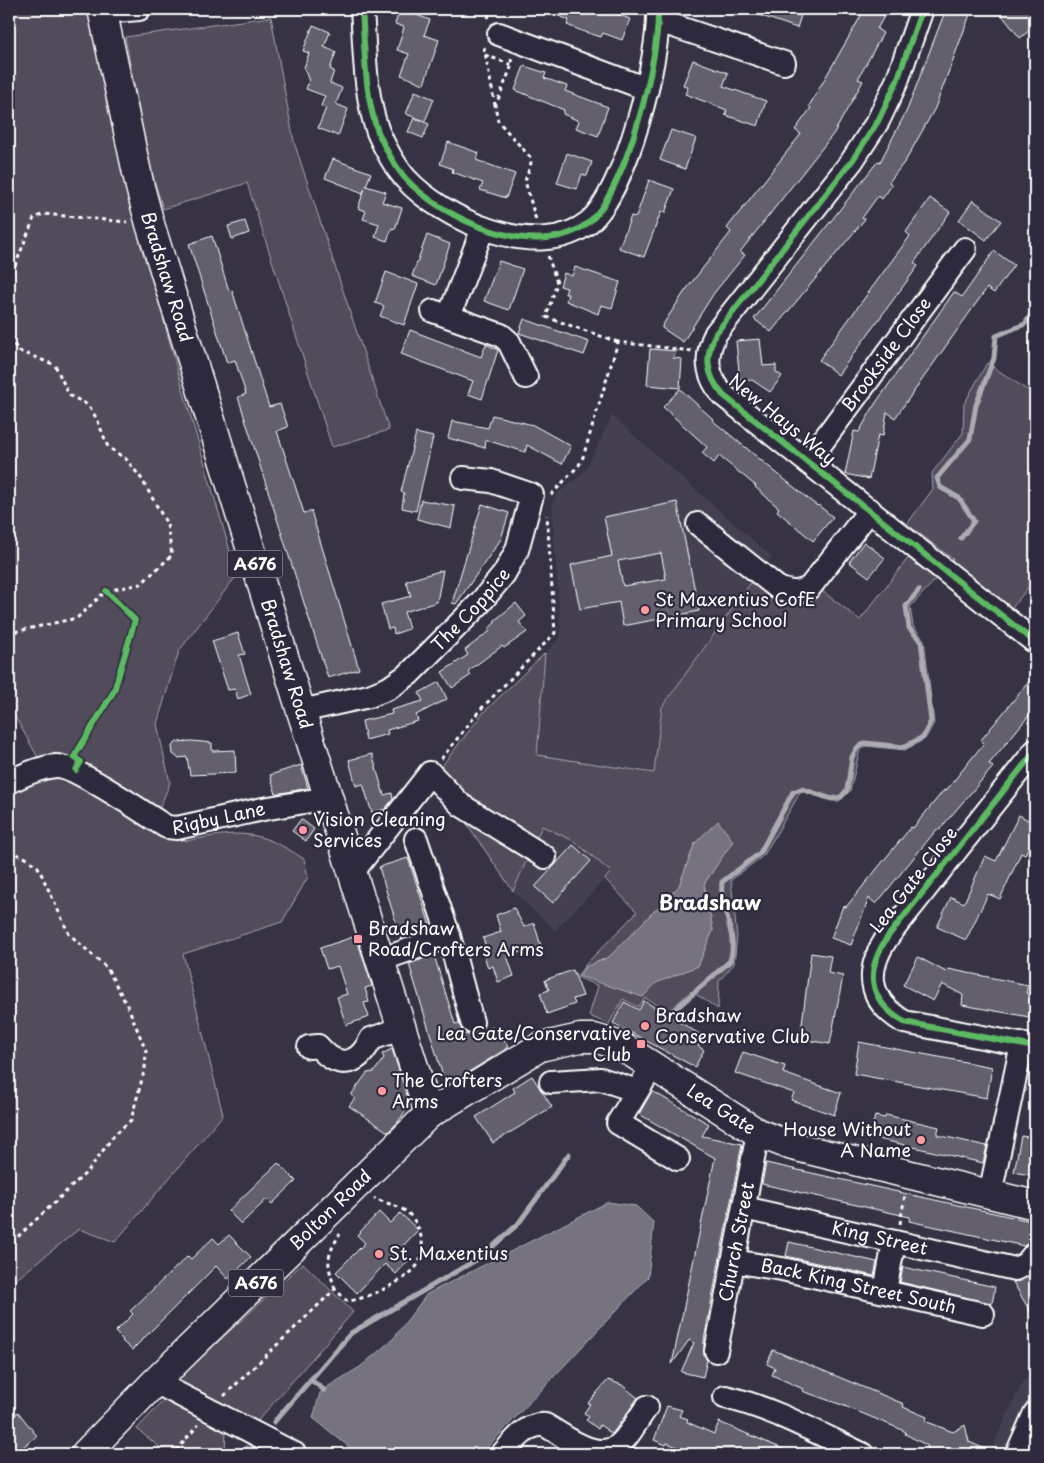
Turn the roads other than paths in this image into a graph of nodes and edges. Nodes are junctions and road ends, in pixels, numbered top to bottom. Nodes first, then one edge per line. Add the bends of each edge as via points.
1 (139, 9) edge
2 (362, 9) edge
3 (922, 9) edge
4 (102, 10) edge
5 (658, 15) edge
6 (501, 44) road end
7 (783, 64) dead end
8 (647, 89) junction
9 (482, 228) junction
10 (965, 249) dead end
11 (526, 376) dead end
12 (808, 461) junction
13 (464, 478) dead end
14 (870, 510) junction
15 (698, 524) dead end
16 (1035, 642) edge
17 (301, 711) junction
18 (1035, 751) edge
19 (9, 782) edge
20 (328, 798) junction
21 (416, 839) dead end
22 (545, 857) dead end
23 (352, 873) junction
24 (449, 936) junction
25 (380, 960) junction
26 (472, 1022) dead end
27 (400, 1029) junction
28 (1029, 1046) edge
29 (309, 1047) dead end
30 (652, 1065) junction
31 (551, 1082) dead end
32 (637, 1091) junction
33 (429, 1114) junction
34 (758, 1133) junction
35 (678, 1159) dead end
36 (990, 1194) junction
37 (1035, 1205) edge
38 (744, 1208) junction
39 (895, 1242) junction
40 (1035, 1253) edge
41 (734, 1261) junction
42 (885, 1291) junction
43 (983, 1314) dead end
44 (716, 1351) dead end
45 (155, 1382) junction
46 (725, 1397) dead end
47 (647, 1407) dead end
48 (1035, 1414) edge
49 (85, 1454) edge
50 (295, 1454) edge
51 (502, 1454) edge
52 (862, 1454) edge
53 (1017, 1454) edge

1 - 4 street
2 - 9 street via 371,105 378,132 390,156 405,178 428,198
3 - 12 street, New Hays Way via 898,80 878,121 852,161 716,333 708,353 710,374 723,395
4 - 17 main road, Bradshaw Road / A676 via 150,224
5 - 7 street
5 - 8 street
6 - 8 street
8 - 9 street via 625,159 607,200 590,221 571,233 543,238 516,237
9 - 11 street via 450,317 501,335 509,342
10 - 12 street, Brookside Close
12 - 14 street, New Hays Way
13 - 17 street, The Coppice via 491,481 532,495 517,550 504,574 480,603 409,674 389,688 369,696
14 - 15 street via 810,587 789,593 778,588
14 - 16 street, New Hays Way
17 - 20 main road, Bradshaw Road / A676
18 - 28 street, Lea Gate Close via 876,952 872,970 873,987 879,1002 904,1022
19 - 20 street, Rigby Lane via 27,773 57,766 76,770 167,827 177,828
20 - 23 main road, Bradshaw Road / A676
21 - 24 street
22 - 23 street via 461,805 430,773
23 - 25 main road, Bradshaw Road / A676
24 - 25 street
24 - 26 street
25 - 27 main road, Bradshaw Road / A676
27 - 29 street via 371,1038 361,1055 348,1062 335,1062 318,1046
27 - 33 main road, Bradshaw Road / A676
28 - 36 street, Lea Gate Close
30 - 32 street
30 - 33 main road, Lea Gate via 608,1041 566,1039 528,1052
30 - 34 main road, Lea Gate
31 - 32 street via 601,1079
32 - 35 street via 618,1124
33 - 45 main road, Bolton Road / A676 via 365,1198
34 - 36 main road, Lea Gate via 792,1146
34 - 38 street, Church Street
36 - 37 main road, Lea Gate
38 - 39 street, King Street
38 - 41 street, Church Street
39 - 40 street, King Street via 1015,1268 1026,1264
39 - 42 street
41 - 42 street, Back King Street South
41 - 44 street, Church Street
42 - 43 street, Back King Street South
45 - 49 main road, Bolton Road / A676
45 - 50 street
46 - 52 street via 752,1393
47 - 51 street via 620,1444 606,1451 590,1450 545,1425 537,1424
48 - 53 street

